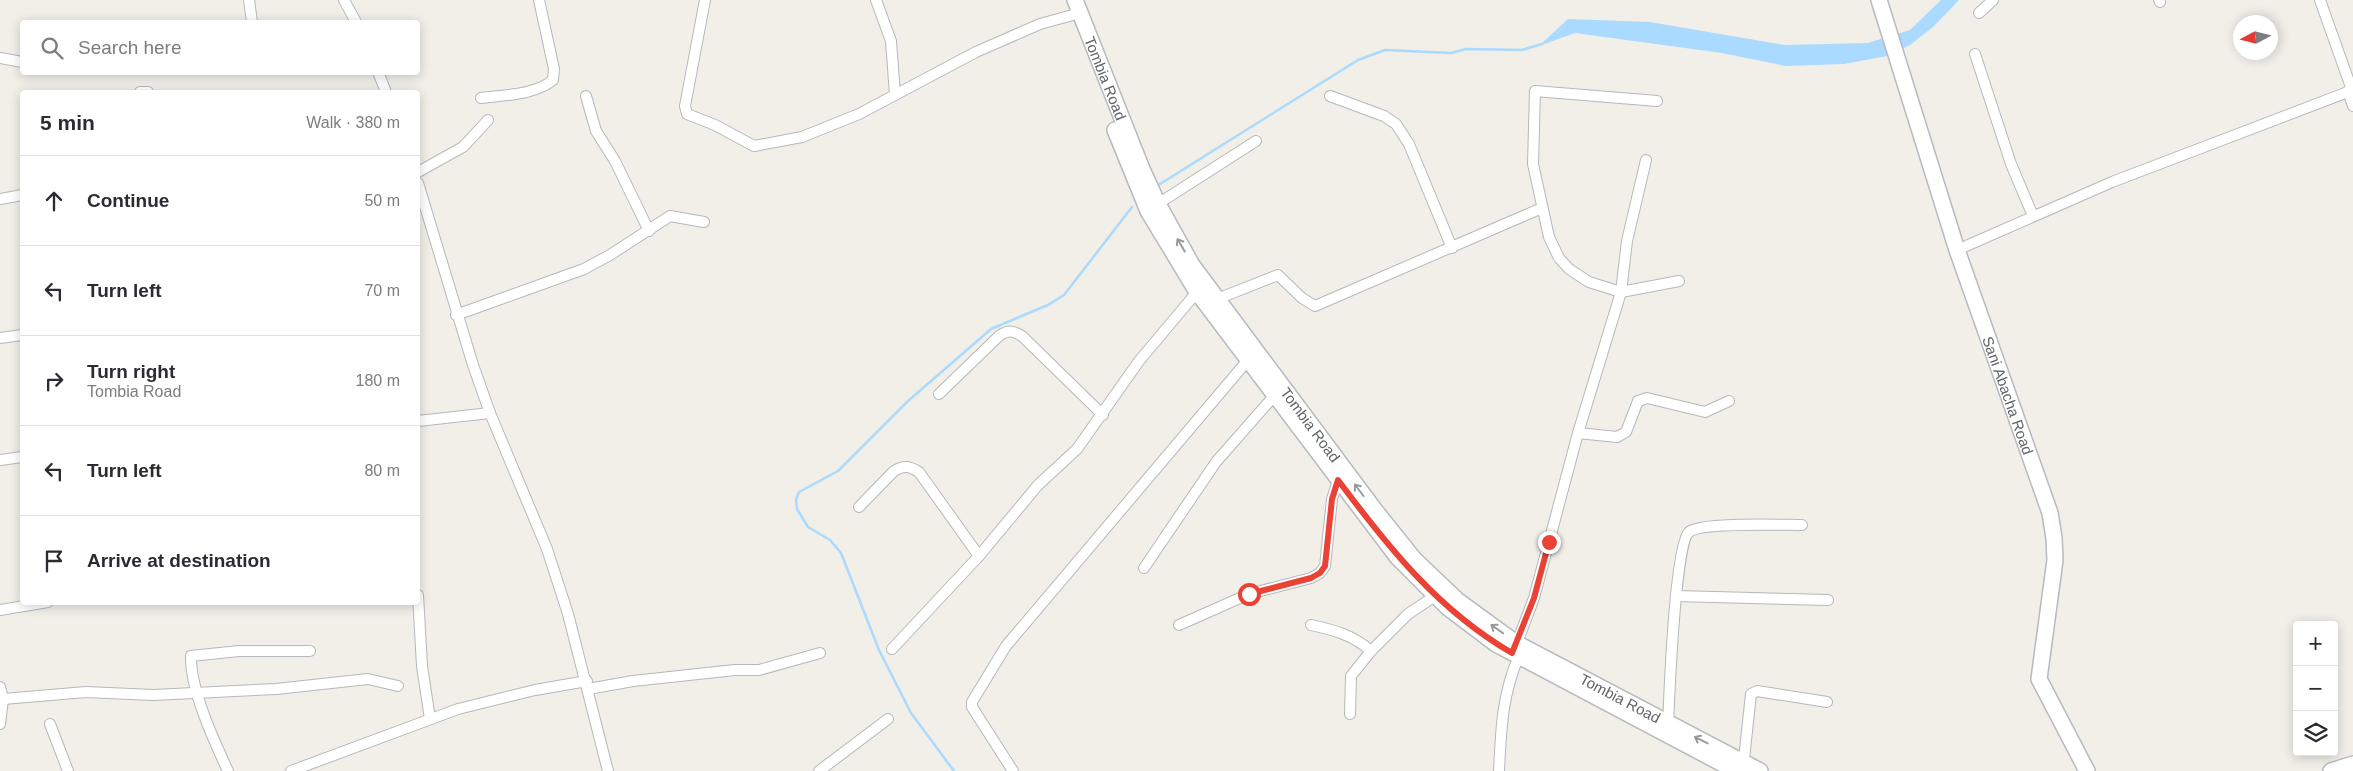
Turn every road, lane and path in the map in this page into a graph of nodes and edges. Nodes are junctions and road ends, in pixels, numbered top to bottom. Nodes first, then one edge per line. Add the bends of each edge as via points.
1 (249, 0) edge
2 (344, 0) edge
3 (539, 0) edge
4 (705, 0) edge
5 (876, 0) edge
6 (1064, 0) edge
7 (1879, 0) edge
8 (1993, 0) edge
9 (2320, 0) edge
10 (1075, 10) edge
11 (1979, 13) dead end
12 (252, 20) edge
13 (355, 20) edge
14 (1975, 54) dead end
15 (0, 58) edge
16 (20, 62) edge
17 (379, 75) edge
18 (385, 90) edge
19 (2351, 90) edge
20 (896, 95) junction
21 (586, 96) dead end
22 (1330, 96) dead end
23 (481, 98) dead end
24 (1657, 100) dead end
25 (2353, 106) edge
26 (488, 120) dead end
27 (1256, 141) dead end
28 (1646, 160) dead end
29 (420, 171) edge
30 (420, 194) edge
31 (20, 195) edge
32 (0, 199) edge
33 (1153, 207) junction
34 (1542, 208) junction
35 (2033, 216) junction
36 (704, 222) dead end
37 (649, 231) junction
38 (1452, 248) junction
39 (1957, 250) junction
40 (1679, 281) dead end
41 (1621, 292) junction
42 (1206, 298) junction
43 (456, 315) junction
44 (20, 334) edge
45 (0, 338) edge
46 (1248, 360) junction
47 (939, 394) dead end
48 (1274, 396) junction
49 (1729, 401) dead end
50 (490, 413) junction
51 (1103, 415) junction
52 (420, 421) edge
53 (1578, 433) junction
54 (20, 457) edge
55 (0, 460) edge
56 (1338, 480) junction
57 (860, 507) dead end
58 (1802, 525) dead end
59 (979, 556) junction
60 (1144, 568) dead end
61 (1434, 596) junction
62 (1676, 596) junction
63 (1828, 600) dead end
64 (30, 605) edge
65 (419, 605) edge
66 (0, 610) edge
67 (1179, 625) dead end
68 (1311, 625) dead end
69 (892, 649) dead end
70 (1371, 651) junction
71 (1516, 651) junction
72 (310, 652) dead end
73 (820, 653) dead end
74 (587, 685) junction
75 (398, 686) dead end
76 (0, 687) edge
77 (197, 692) junction
78 (3, 699) junction
79 (1827, 702) dead end
80 (1350, 714) dead end
81 (430, 719) junction
82 (888, 719) dead end
83 (0, 724) edge
84 (50, 724) dead end
85 (1668, 730) junction
86 (2353, 764) edge
87 (1735, 766) edge
88 (308, 768) edge
89 (68, 771) edge
90 (228, 771) edge
91 (291, 771) edge
92 (608, 771) edge
93 (819, 771) edge
94 (1013, 771) edge
95 (1499, 771) edge
96 (1760, 771) edge
97 (2087, 771) edge
98 (2331, 771) edge

1 - 12 street
2 - 13 street
3 - 23 street via 554,69 553,80 530,90
4 - 20 street via 685,106 687,114 754,146 761,146 826,129
5 - 20 street via 891,41
6 - 10 main road, Tombia Road
7 - 39 main road, Sani Abacha Road
8 - 11 street
9 - 19 street
10 - 20 street via 976,52
10 - 33 main road, Tombia Road via 1138,160
14 - 35 street via 2011,164
15 - 16 street
17 - 18 street
19 - 25 street
19 - 35 street via 2112,182
21 - 37 street via 596,131 615,161
22 - 38 street via 1384,116 1396,124 1409,144
24 - 34 street via 1536,91 1533,164
26 - 29 street via 463,147
27 - 33 street
28 - 41 street via 1627,241
30 - 43 street
31 - 32 street
33 - 42 main road, Tombia Road
42 -> 33 main road, Tombia Road via 1192,264
34 - 38 street
34 - 41 street via 1549,237 1559,258 1569,269 1589,282
35 - 39 street
36 - 37 street via 670,216
37 - 43 street via 584,269
38 - 42 street via 1315,306 1278,275
39 - 97 main road, Sani Abacha Road via 2050,513 2055,560 2039,679
40 - 41 street
41 - 53 street
42 - 46 main road, Tombia Road
42 - 51 street via 1139,361
71 -> 42 main road, Tombia Road via 1414,559
43 - 50 street
44 - 45 street
46 - 48 main road, Tombia Road
46 - 94 street via 1006,646 972,702
47 - 51 street via 1007,330 1022,336
48 - 56 main road, Tombia Road
48 - 60 street via 1216,462
49 - 53 street via 1705,412 1647,398 1638,401 1626,432 1617,437
50 - 52 street
50 - 74 street via 547,548
51 - 59 street via 1077,449 1038,485
53 - 71 street via 1534,598
54 - 55 street
56 - 61 main road, Tombia Road via 1398,558
56 - 67 street via 1332,499 1325,566 1320,573 1249,594
57 - 59 street via 894,471 910,466 919,472
58 - 62 street via 1726,526 1696,528 1688,532
59 - 69 street
61 - 70 street via 1408,614
61 - 71 main road, Tombia Road via 1480,632
62 - 63 street
62 - 85 street
64 - 66 street
65 - 81 street via 422,666
68 - 70 street via 1358,640
70 - 80 street via 1351,676
71 - 85 main road, Tombia Road
71 - 95 street via 1503,708
72 - 77 street via 194,654 191,661
73 - 74 street via 759,670
74 - 81 street via 496,699
74 - 92 street
75 - 77 street via 368,679 276,689
76 - 78 street
77 - 78 street via 153,695 86,692
77 - 90 street
78 - 83 street
79 - 87 street via 1757,691 1751,694
81 - 88 street
82 - 93 street
84 - 89 street
85 - 87 main road, Tombia Road
86 - 98 main road
87 - 96 main road, Tombia Road
88 - 91 street

